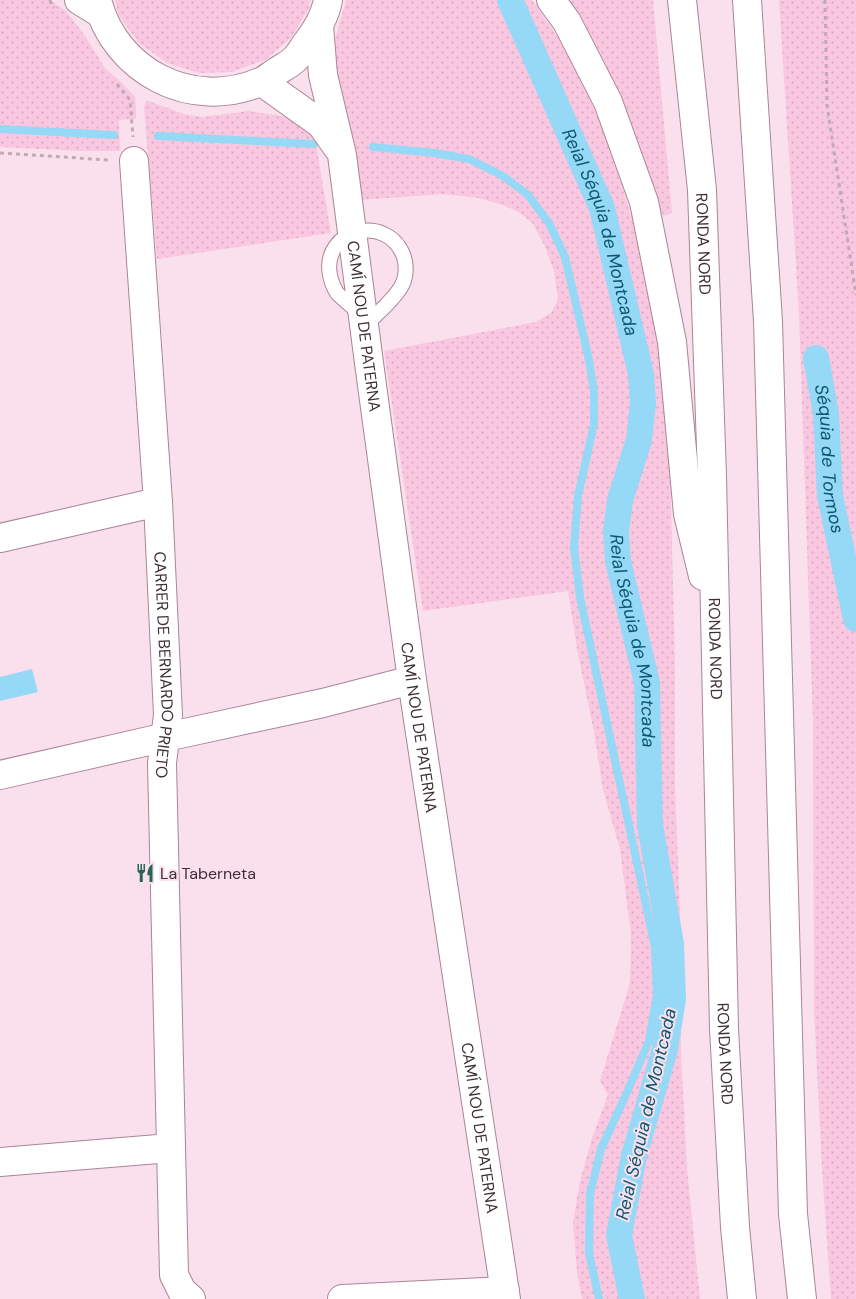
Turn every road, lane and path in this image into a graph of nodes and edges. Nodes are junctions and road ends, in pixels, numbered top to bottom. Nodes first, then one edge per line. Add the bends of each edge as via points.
1 (50, 0) edge
2 (328, 0) edge
3 (551, 0) edge
4 (682, 0) edge
5 (747, 0) edge
6 (825, 0) edge
7 (83, 6) edge
8 (319, 26) junction
9 (112, 78) dead end
10 (262, 82) junction
11 (0, 153) edge
12 (342, 155) junction
13 (134, 161) junction
14 (352, 234) junction
15 (856, 295) edge
16 (363, 322) junction
17 (158, 502) junction
18 (0, 538) edge
19 (716, 631) junction
20 (412, 680) junction
21 (166, 737) junction
22 (0, 775) edge
23 (171, 1159) junction
24 (0, 1162) edge
25 (505, 1295) edge
26 (183, 1296) edge
27 (342, 1299) edge
28 (742, 1299) edge
29 (802, 1299) edge

1 - 7 path via 51,4
2 - 8 main road
3 - 19 main road via 608,102 644,202 672,342 688,514
4 - 19 main road, RONDA NORD via 702,190
5 - 29 main road via 768,321 793,1214
6 - 15 path via 827,105
7 - 10 main road via 131,60 179,88 207,92 235,90
8 - 10 main road via 295,59
8 - 12 main road, CAMÍ NOU DE PATERNA via 323,75
9 - 13 path via 130,100
10 - 12 main road, CAMÍ NOU DE PATERNA via 321,124
11 - 13 path
12 - 14 main road, CAMÍ NOU DE PATERNA
13 - 17 main road, CARRER DE BERNARDO PRIETO
14 - 16 main road, CAMÍ NOU DE PATERNA
14 - 16 lane via 370,230 382,233 397,244 405,262 406,275 394,297
16 - 20 main road, CAMÍ NOU DE PATERNA
17 - 18 main road
17 - 21 main road, CARRER DE BERNARDO PRIETO via 168,715
19 - 28 main road, RONDA NORD via 724,1029
20 - 21 main road
20 - 25 main road, CAMÍ NOU DE PATERNA
21 - 22 main road
21 - 23 main road, CARRER DE BERNARDO PRIETO via 162,763
23 - 24 main road
23 - 26 main road, CARRER DE BERNARDO PRIETO via 174,1275
25 - 27 main road

